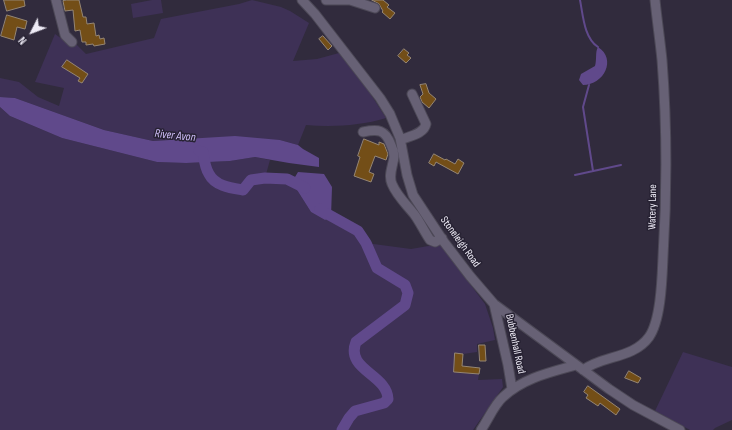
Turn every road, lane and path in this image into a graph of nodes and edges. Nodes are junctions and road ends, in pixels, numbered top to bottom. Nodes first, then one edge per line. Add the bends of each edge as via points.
1 (56, 0) edge
2 (302, 0) edge
3 (326, 0) edge
4 (350, 0) edge
5 (655, 0) edge
6 (375, 8) dead end
7 (72, 42) dead end
8 (412, 94) dead end
9 (362, 132) dead end
10 (400, 140) junction
11 (442, 238) junction
12 (494, 304) junction
13 (579, 368) junction
14 (512, 390) junction
15 (481, 430) edge
16 (680, 430) edge

1 - 7 street via 65,35
2 - 10 street, Stoneleigh Road via 380,98 390,114
3 - 4 street
4 - 6 street
5 - 13 street, Watery Lane via 662,60 665,156 665,222 655,326 650,336 638,348
8 - 10 street via 426,124 425,128
9 - 11 street via 380,131 388,137 394,157 390,173 393,186 430,240 435,242
10 - 11 street, Stoneleigh Road via 413,195
11 - 12 street, Stoneleigh Road
12 - 13 street, Stoneleigh Road
12 - 14 street, Bubbenhall Road
13 - 14 street, Bubbenhall Road via 538,376
13 - 16 street, Stoneleigh Road via 633,404
14 - 15 street, Bubbenhall Road via 502,397

